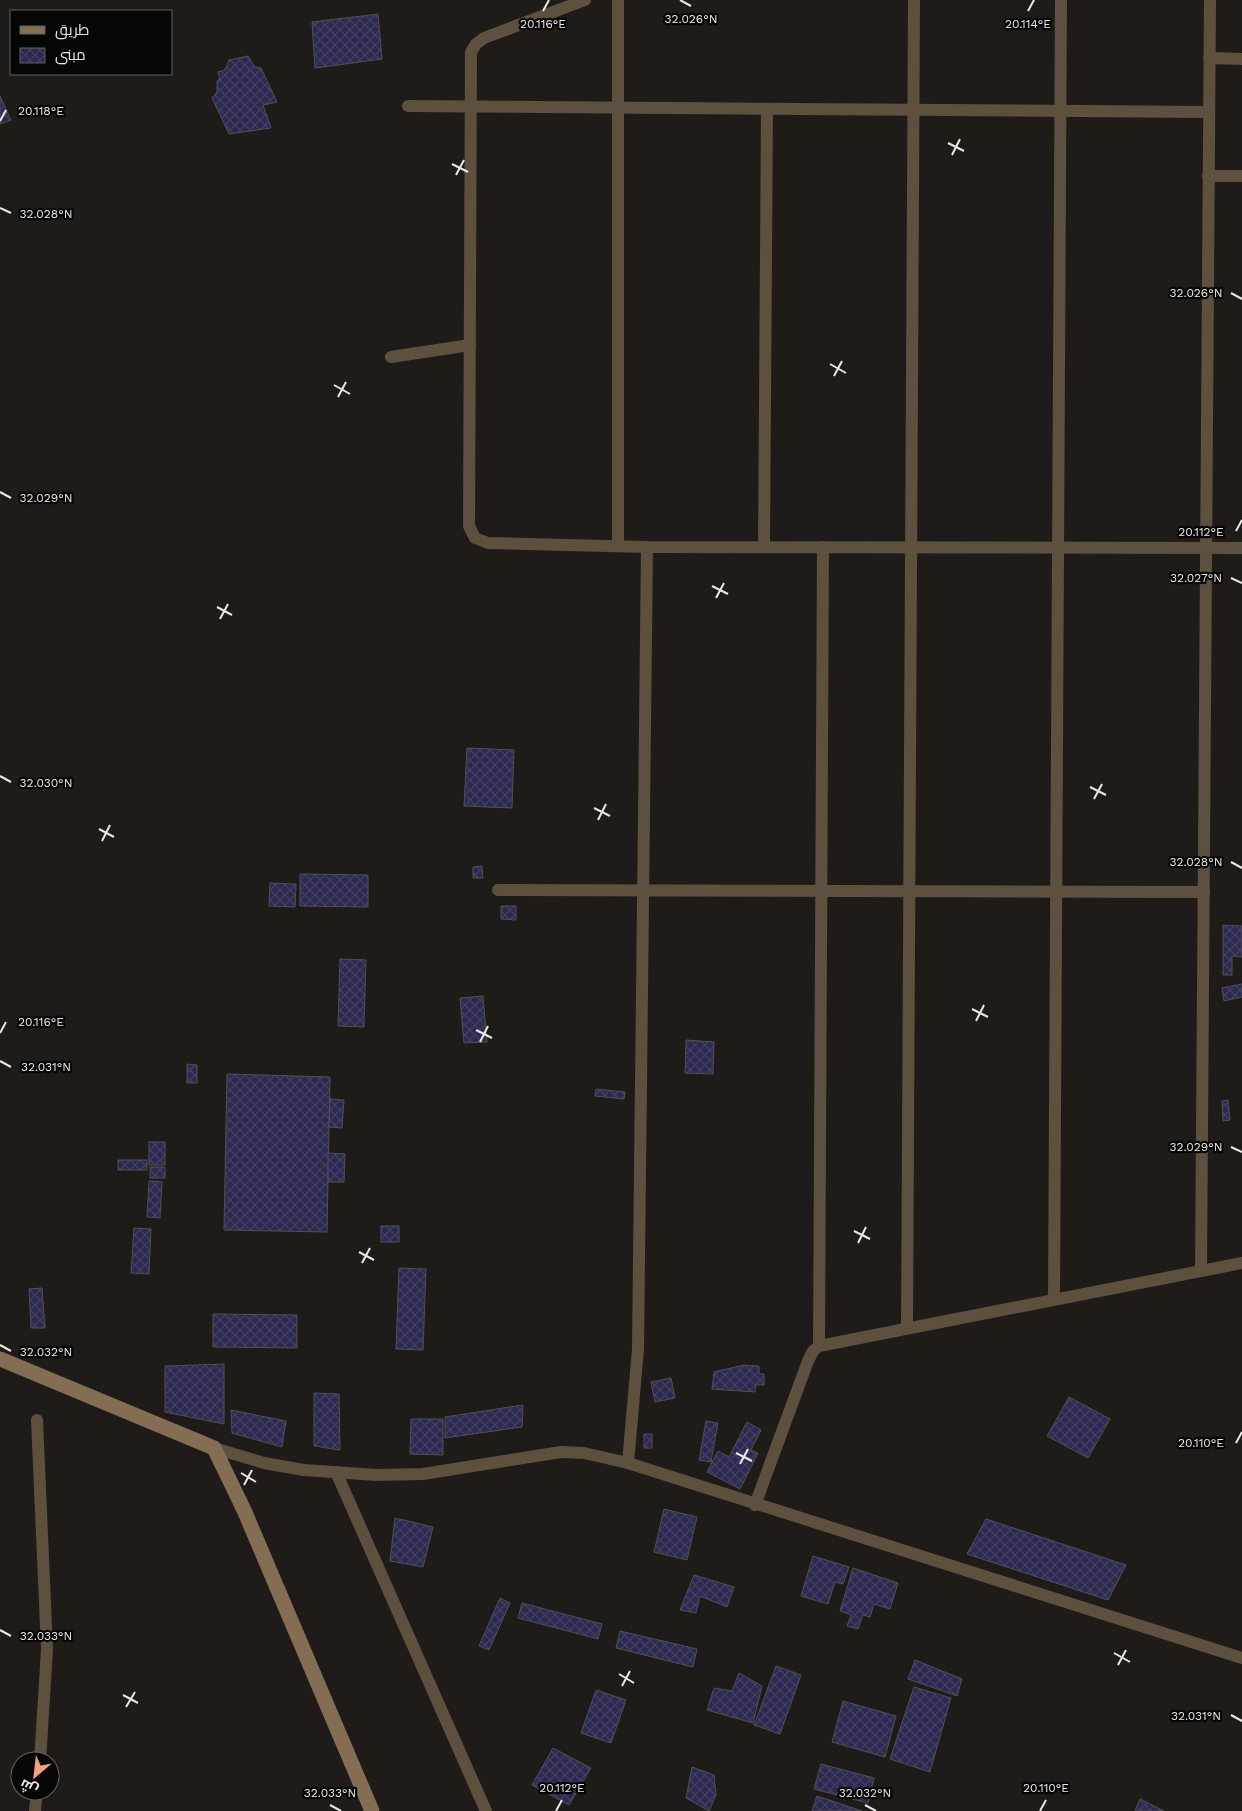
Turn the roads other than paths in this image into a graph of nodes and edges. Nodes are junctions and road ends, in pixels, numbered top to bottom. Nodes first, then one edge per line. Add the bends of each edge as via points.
1 (585, 0) edge
2 (618, 0) edge
3 (914, 0) edge
4 (1061, 0) edge
5 (1210, 0) edge
6 (1209, 58) junction
7 (1242, 58) edge
8 (408, 106) dead end
9 (470, 107) junction
10 (618, 108) junction
11 (767, 109) junction
12 (913, 110) junction
13 (1060, 111) junction
14 (1208, 112) junction
15 (1208, 176) junction
16 (1242, 176) edge
17 (470, 345) junction
18 (391, 357) dead end
19 (618, 546) junction
20 (647, 547) junction
21 (764, 547) junction
22 (823, 547) junction
23 (911, 547) junction
24 (1058, 547) junction
25 (1206, 548) junction
26 (1242, 548) edge
27 (498, 890) dead end
28 (643, 891) junction
29 (820, 891) junction
30 (909, 891) junction
31 (1057, 891) junction
32 (1204, 892) junction
33 (1242, 1263) edge
34 (1201, 1271) junction
35 (1054, 1299) junction
36 (907, 1327) junction
37 (819, 1346) junction
38 (0, 1360) edge
39 (37, 1420) dead end
40 (214, 1448) junction
41 (628, 1463) junction
42 (336, 1472) junction
43 (755, 1505) junction
44 (1242, 1658) edge
45 (41, 1751) edge
46 (372, 1811) edge
47 (486, 1811) edge

1 - 9 street via 484,38 476,44 470,56
2 - 10 street
3 - 12 street
4 - 13 street
5 - 6 street
6 - 7 street
6 - 14 street
8 - 9 street
9 - 10 street
9 - 17 street
10 - 11 street
10 - 19 street
11 - 12 street
11 - 21 street
12 - 13 street
12 - 23 street
13 - 14 street
13 - 24 street
14 - 15 street
15 - 16 street
15 - 25 street
17 - 18 street
17 - 19 street via 472,535 484,543
19 - 20 street
20 - 21 street
20 - 28 street
21 - 22 street
22 - 23 street
22 - 29 street
23 - 24 street
23 - 30 street
24 - 25 street
24 - 31 street
25 - 26 street
25 - 32 street
27 - 28 street
28 - 29 street
28 - 41 street via 638,1349
29 - 30 street
29 - 37 street
30 - 31 street
30 - 36 street
31 - 32 street
31 - 35 street
32 - 34 street
33 - 34 street
34 - 35 street
35 - 36 street
36 - 37 street
37 - 43 street via 808,1361
38 - 40 street
39 - 45 street via 47,1649
40 - 42 street via 304,1470
40 - 46 street via 244,1510
41 - 42 street via 584,1453 561,1452 423,1474
41 - 43 street
42 - 47 street
43 - 44 street

